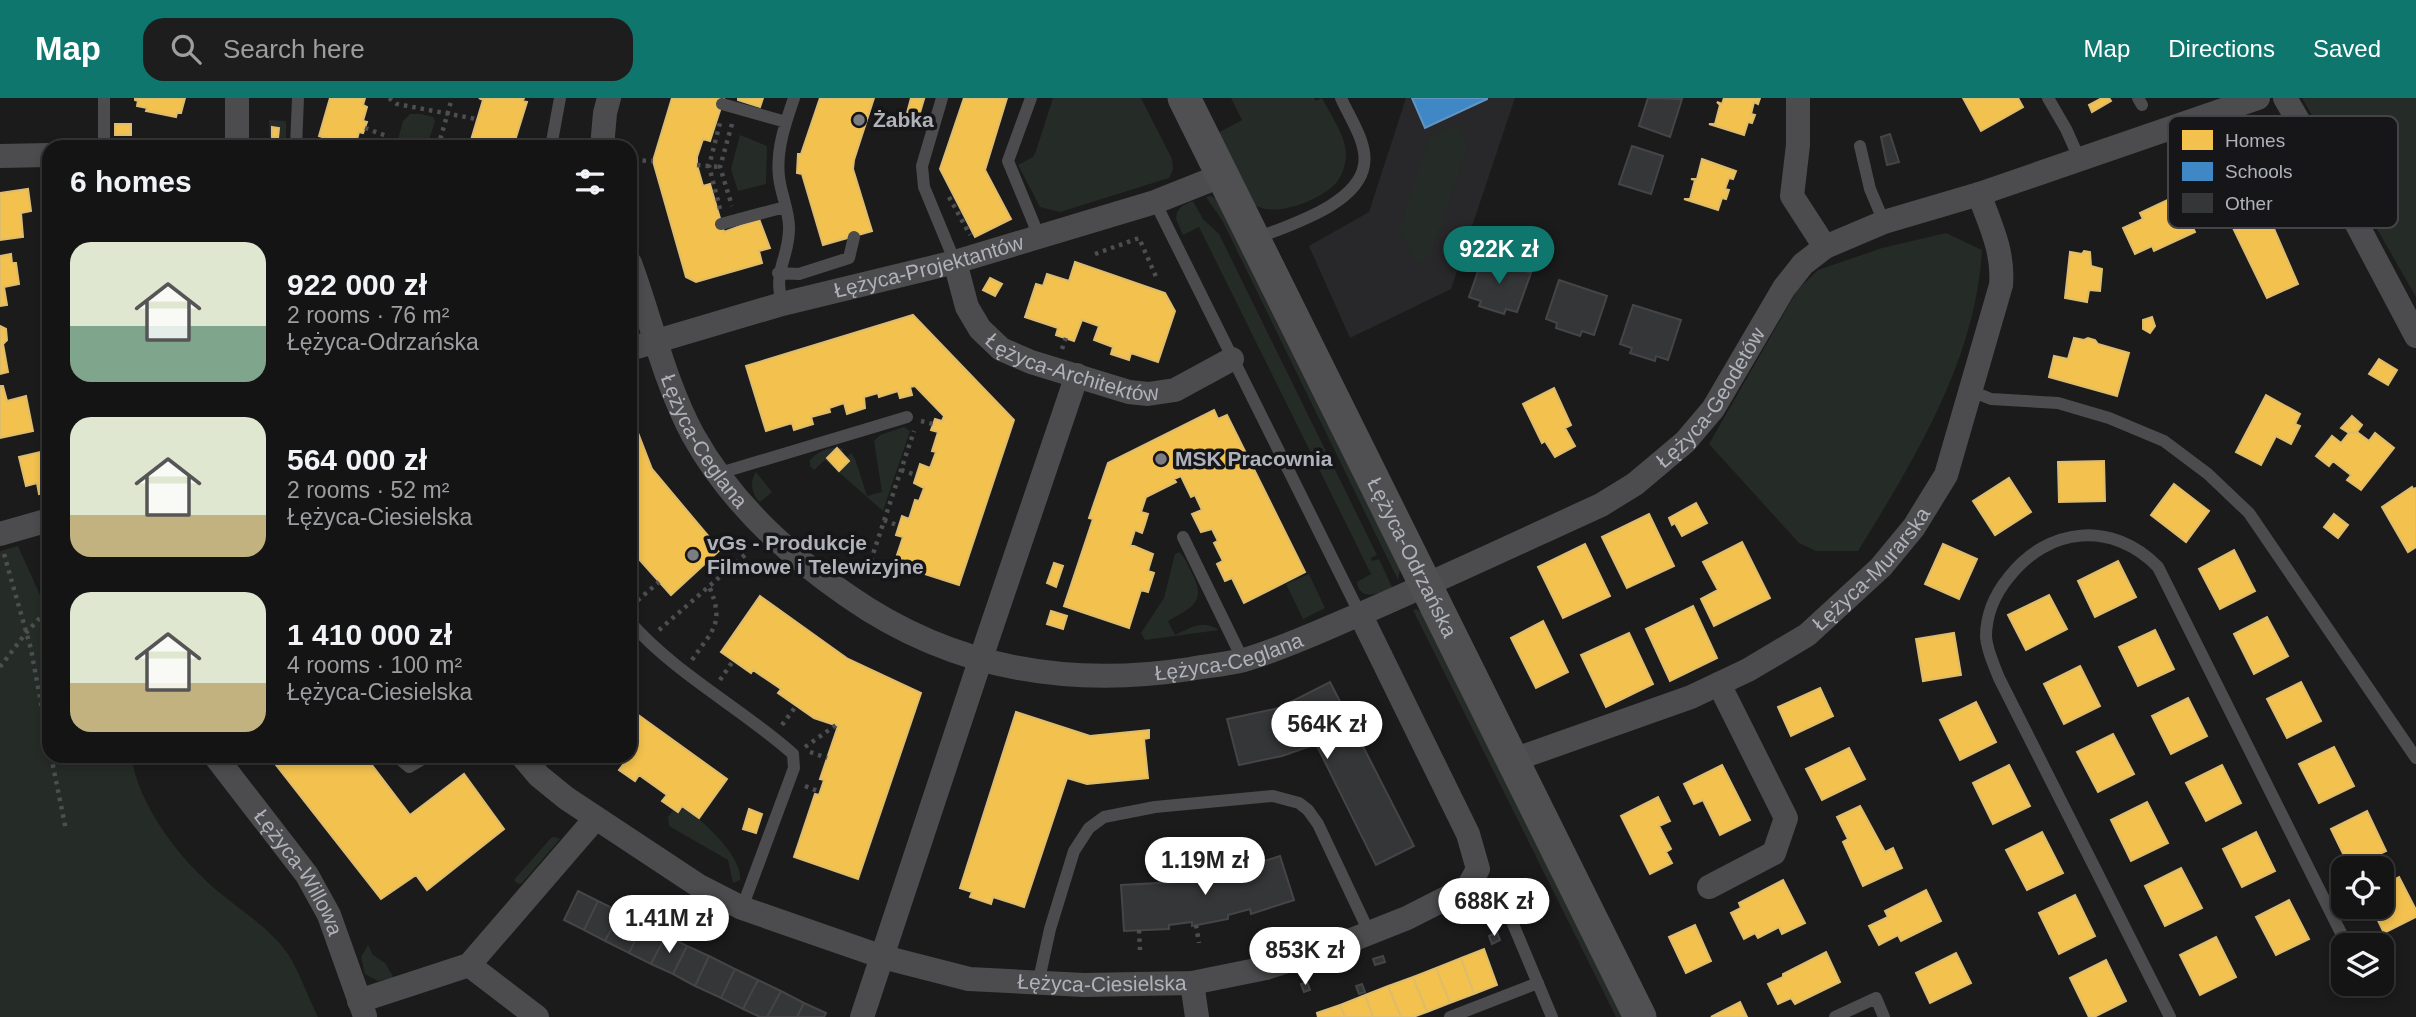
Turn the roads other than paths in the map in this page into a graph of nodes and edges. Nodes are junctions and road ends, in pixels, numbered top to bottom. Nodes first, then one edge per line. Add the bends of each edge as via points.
1 (104, 98) edge
2 (237, 98) edge
3 (298, 98) edge
4 (560, 98) edge
5 (609, 98) edge
6 (794, 98) edge
7 (942, 98) edge
8 (1031, 98) edge
9 (1184, 98) edge
10 (1341, 98) edge
11 (1798, 98) edge
12 (2048, 98) edge
13 (2258, 98) edge
14 (2285, 98) edge
15 (723, 109) road end
16 (2204, 116) edge
17 (2295, 116) edge
18 (786, 122) junction
19 (2168, 128) edge
20 (104, 140) edge
21 (237, 140) edge
22 (296, 140) edge
23 (552, 140) edge
24 (603, 140) edge
25 (1860, 146) dead end
26 (42, 155) edge
27 (0, 156) edge
28 (2079, 158) junction
29 (1223, 175) junction
30 (1979, 194) junction
31 (1155, 202) junction
32 (785, 207) junction
33 (1884, 222) junction
34 (721, 224) dead end
35 (2359, 228) edge
36 (853, 237) dead end
37 (1037, 237) junction
38 (1255, 239) junction
39 (1825, 247) junction
40 (955, 262) junction
41 (778, 273) junction
42 (637, 296) edge
43 (782, 304) junction
44 (2416, 336) edge
45 (657, 341) junction
46 (637, 347) edge
47 (1233, 359) junction
48 (1077, 375) junction
49 (1971, 391) junction
50 (907, 418) dead end
51 (720, 473) junction
52 (42, 523) edge
53 (1183, 537) dead end
54 (2, 543) edge
55 (1426, 586) junction
56 (1360, 614) junction
57 (637, 630) edge
58 (1243, 660) junction
59 (980, 661) junction
60 (1719, 684) junction
61 (2416, 758) edge
62 (1513, 760) junction
63 (220, 763) edge
64 (528, 763) edge
65 (594, 819) junction
66 (1709, 887) dead end
67 (743, 908) junction
68 (1513, 924) dead end
69 (1370, 932) junction
70 (2341, 933) edge
71 (883, 957) junction
72 (469, 965) junction
73 (1192, 983) junction
74 (1538, 983) junction
75 (1038, 984) junction
76 (362, 1009) edge
77 (537, 1017) edge
78 (862, 1017) edge
79 (1197, 1017) edge
80 (1450, 1017) edge
81 (1552, 1017) edge
82 (1640, 1017) edge
83 (1835, 1017) edge
84 (1884, 1017) edge
85 (2171, 1017) edge

1 - 20 lane
2 - 21 street
3 - 22 lane
4 - 23 lane
5 - 24 street
6 - 18 lane
7 - 40 lane via 922,166 924,187
8 - 37 lane via 1008,161
9 - 29 main road, Łężyca-Odrzańska
10 - 38 lane via 1362,145 1364,164 1359,177 1335,204
11 - 39 street via 1792,196
12 - 28 lane
13 - 16 street
14 - 17 street
15 - 18 lane
18 - 32 lane via 779,160
19 - 28 street
25 - 33 lane
26 - 27 street
28 - 30 street
29 - 31 street, Łężyca-Projektantów
29 - 38 main road, Łężyca-Odrzańska
30 - 33 street
30 - 49 street, Łężyca-Murarska via 2003,269
31 - 37 street, Łężyca-Projektantów
31 - 47 lane
32 - 34 lane
32 - 41 lane via 789,230
33 - 39 street
35 - 44 street
36 - 41 lane via 849,258 799,274
37 - 40 street, Łężyca-Projektantów
38 - 55 main road, Łężyca-Odrzańska
39 - 55 street, Łężyca-Geodetów via 1803,264 1784,288 1713,409 1685,442 1635,484 1601,505
40 - 43 street, Łężyca-Projektantów
40 - 48 street, Łężyca-Architektów via 967,307 980,329 1001,349
41 - 43 lane
42 - 45 street, Łężyca-Ceglana
43 - 45 street, Łężyca-Projektantów
45 - 46 street, Łężyca-Projektantów
45 - 51 street, Łężyca-Ceglana via 694,435
47 - 48 street, Łężyca-Architektów via 1175,390 1155,394 1129,392
47 - 56 lane
48 - 59 street
49 - 60 street, Łężyca-Murarska via 1946,475 1914,527 1881,567 1807,635
49 - 61 lane via 1991,399 2058,403 2109,418 2164,441 2208,474 2249,513
50 - 51 lane
51 - 59 street, Łężyca-Ceglana via 768,530 837,589 915,636
52 - 54 street
53 - 58 lane
55 - 56 street, Łężyca-Ceglana
55 - 62 main road, Łężyca-Odrzańska
56 - 58 street, Łężyca-Ceglana
56 - 69 street, Łężyca-Ciesielska via 1468,834 1478,869 1468,887
57 - 67 lane via 675,666 793,754 794,768
58 - 59 street, Łężyca-Ceglana via 1107,677 1023,670
59 - 71 street
60 - 62 street, Łężyca-Murarska
60 - 66 street via 1786,818 1774,853
62 - 82 main road, Łężyca-Odrzańska
63 - 76 street, Łężyca-Willowa via 307,875 329,915
64 - 65 street, Łężyca-Ciesielska
65 - 67 street, Łężyca-Ciesielska via 699,887
65 - 72 street
67 - 71 street, Łężyca-Ciesielska
68 - 74 lane
69 - 73 street, Łężyca-Ciesielska via 1266,968
69 - 75 lane via 1318,824 1299,803 1273,796 1155,807 1104,817 1081,839 1050,929
70 - 85 lane via 2158,567 2144,553 2112,538 2074,536 2053,542 2034,552 2004,583 1993,602 1986,640 1999,678
71 - 75 street, Łężyca-Ciesielska via 969,979
71 - 78 street
72 - 76 street, Łężyca-Willowa
72 - 77 street
73 - 75 street, Łężyca-Ciesielska
73 - 79 street
74 - 80 lane
74 - 81 lane
83 - 84 lane via 1876,999

